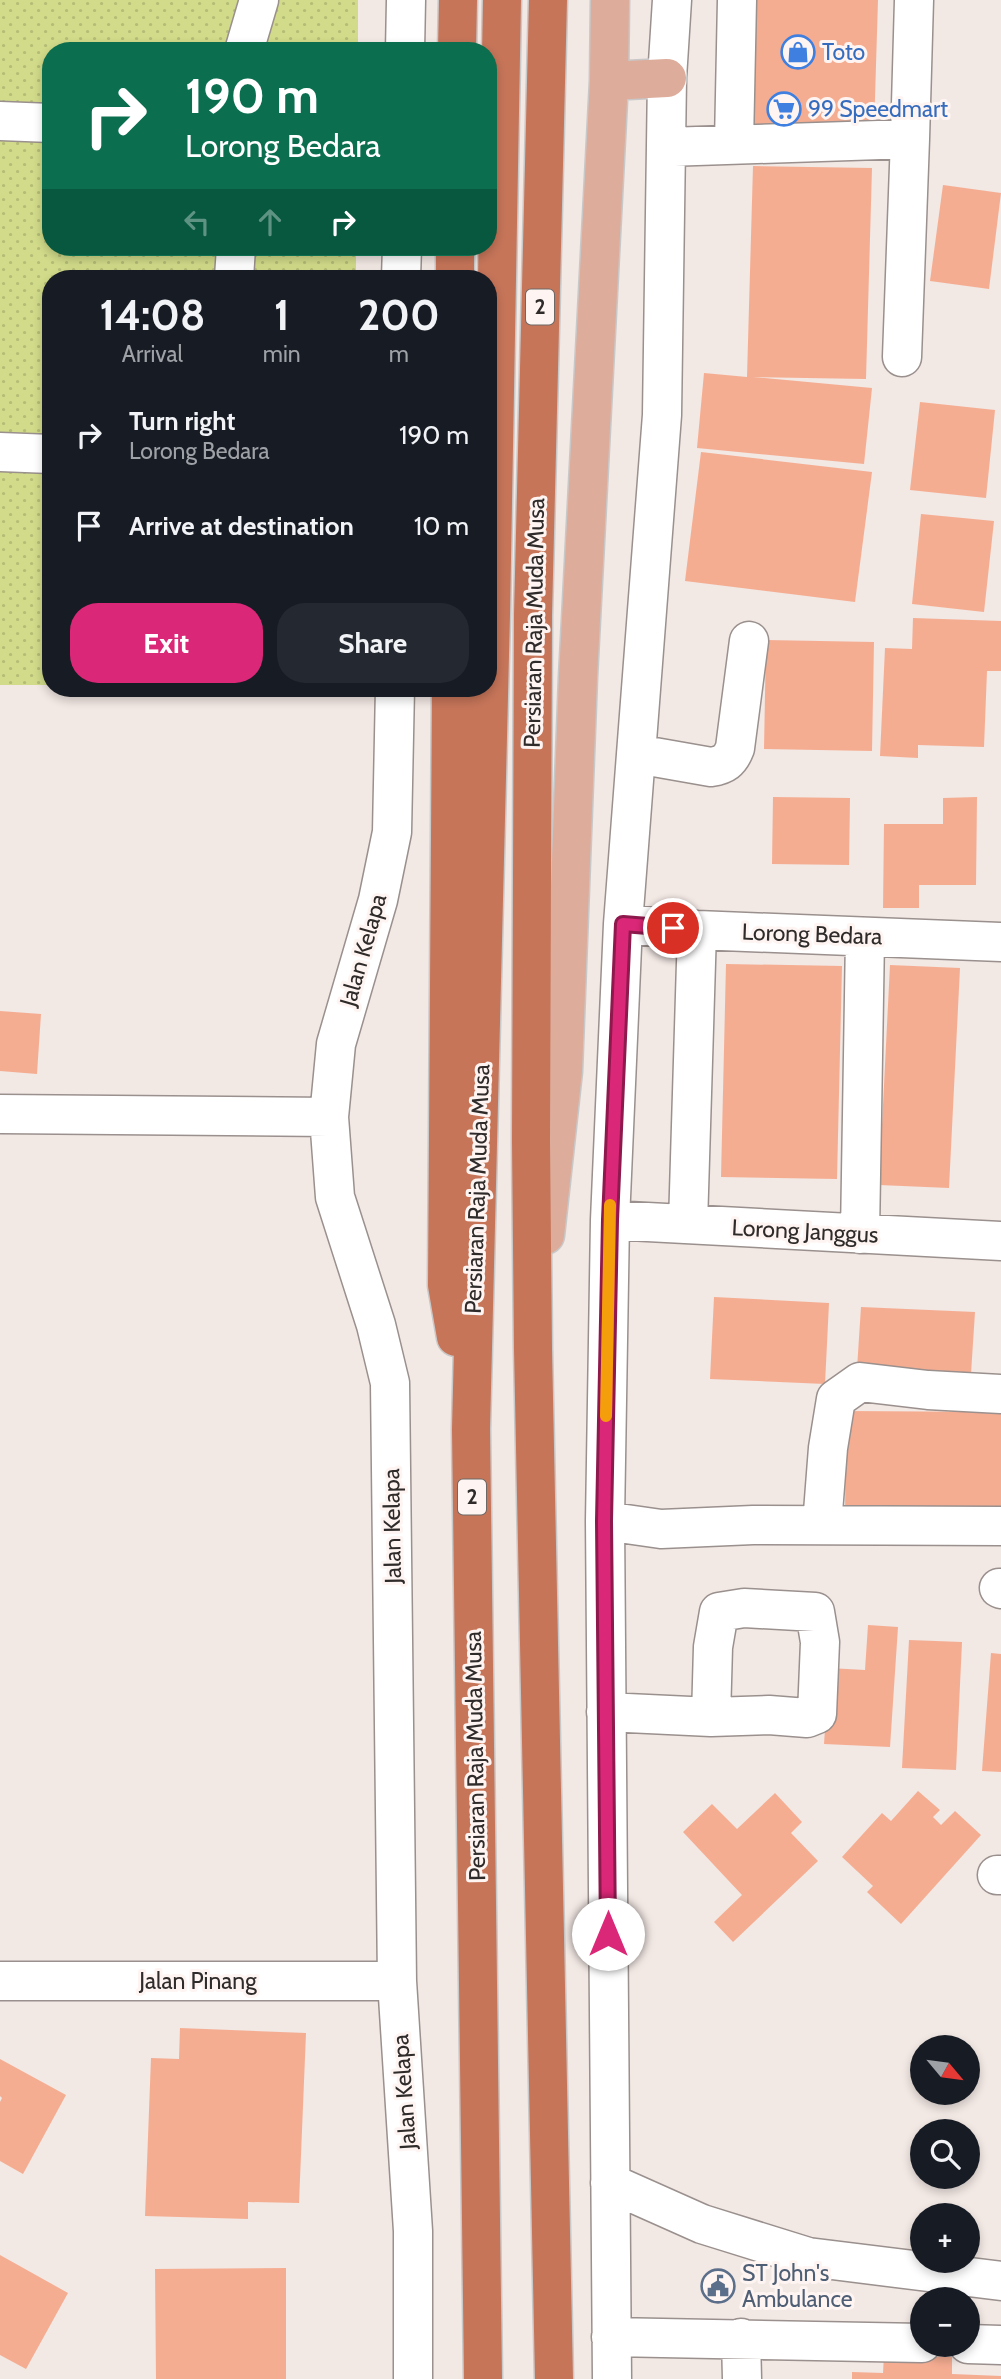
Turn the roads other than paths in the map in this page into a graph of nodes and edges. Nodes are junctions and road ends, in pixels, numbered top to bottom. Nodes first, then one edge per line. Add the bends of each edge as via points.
1 (259, 0) edge
2 (406, 0) edge
3 (458, 0) edge
4 (502, 0) edge
5 (548, 0) edge
6 (610, 0) edge
7 (672, 0) edge
8 (737, 0) edge
9 (914, 0) edge
10 (247, 42) edge
11 (405, 42) edge
12 (457, 42) edge
13 (667, 78) junction
14 (609, 81) junction
15 (0, 121) edge
16 (42, 123) edge
17 (910, 139) junction
18 (734, 143) junction
19 (667, 146) junction
20 (497, 279) edge
21 (902, 357) dead end
22 (0, 452) edge
23 (42, 454) edge
24 (749, 641) dead end
25 (395, 697) edge
26 (451, 697) edge
27 (489, 697) edge
28 (637, 754) junction
29 (623, 924) junction
30 (697, 930) junction
31 (865, 937) junction
32 (1001, 942) edge
33 (0, 1114) edge
34 (329, 1117) junction
35 (610, 1220) junction
36 (688, 1224) junction
37 (860, 1234) junction
38 (1001, 1241) edge
39 (533, 1349) junction
40 (1001, 1394) edge
41 (471, 1429) junction
42 (604, 1521) junction
43 (822, 1525) junction
44 (1001, 1526) edge
45 (606, 1712) junction
46 (711, 1717) dead end
47 (397, 1981) junction
48 (0, 1982) edge
49 (610, 2183) junction
50 (1001, 2281) edge
51 (611, 2337) junction
52 (741, 2337) junction
53 (910, 2343) edge
54 (980, 2344) edge
55 (1001, 2345) edge
56 (413, 2379) edge
57 (484, 2379) edge
58 (554, 2379) edge
59 (612, 2379) edge
60 (742, 2379) edge

1 - 10 street
2 - 11 street
3 - 12 highway
4 - 20 highway, Persiaran Raja Muda Musa / 2
5 - 39 highway, Persiaran Raja Muda Musa / 2 via 533,615
6 - 14 main road
7 - 13 street
8 - 18 street
9 - 17 street
13 - 14 main road
13 - 19 street
14 - 39 main road via 563,1071
15 - 16 street
17 - 18 street
17 - 21 street
18 - 19 street
19 - 28 street via 662,415
22 - 23 street
24 - 28 street via 731,758 711,767
25 - 34 street, Jalan Kelapa via 392,832 378,901 336,1044
26 - 41 highway via 447,1285
27 - 41 highway, Persiaran Raja Muda Musa / 2
28 - 29 street
29 - 30 street, Lorong Bedara
29 - 35 street
30 - 31 street, Lorong Bedara
30 - 36 street
31 - 32 street, Lorong Bedara
31 - 37 street
33 - 34 street
34 - 47 street, Jalan Kelapa via 335,1196 390,1383
35 - 36 street, Lorong Janggus
35 - 42 street
36 - 37 street, Lorong Janggus
37 - 38 street, Lorong Janggus
39 - 58 highway, Persiaran Raja Muda Musa / 2
40 - 43 street via 860,1382 836,1399
41 - 57 highway, Persiaran Raja Muda Musa / 2
42 - 43 street via 661,1529
42 - 45 street
43 - 44 street
45 - 46 street
45 - 49 street
47 - 48 street, Jalan Pinang
47 - 56 street, Jalan Kelapa via 413,2231
49 - 50 street via 702,2224 808,2257
49 - 51 street
51 - 52 street
51 - 59 street
52 - 53 street
52 - 60 street
54 - 55 street

